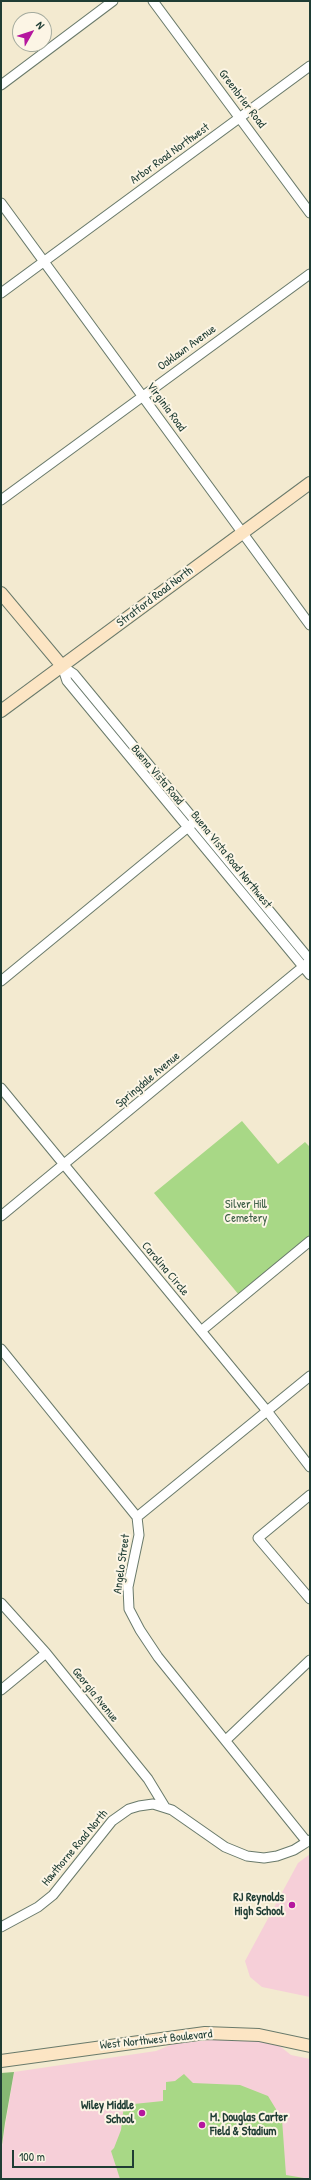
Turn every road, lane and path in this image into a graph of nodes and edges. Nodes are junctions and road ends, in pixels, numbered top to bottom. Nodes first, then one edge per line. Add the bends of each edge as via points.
1 (113, 1) edge
2 (153, 1) edge
3 (310, 66) edge
4 (1, 84) edge
5 (240, 117) junction
6 (1, 204) edge
7 (310, 213) edge
8 (44, 261) junction
9 (310, 274) edge
10 (1, 293) edge
11 (143, 396) junction
12 (310, 483) edge
13 (1, 500) edge
14 (243, 532) junction
15 (1, 593) edge
16 (310, 625) edge
17 (62, 666) junction
18 (1, 711) edge
19 (192, 824) junction
20 (308, 963) edge
21 (310, 975) edge
22 (1, 981) edge
23 (1, 1088) edge
24 (63, 1165) junction
25 (1, 1216) edge
26 (310, 1241) edge
27 (201, 1331) junction
28 (1, 1349) edge
29 (310, 1376) edge
30 (267, 1411) junction
31 (310, 1467) edge
32 (310, 1495) edge
33 (137, 1517) junction
34 (310, 1599) edge
35 (1, 1603) edge
36 (46, 1653) junction
37 (310, 1660) edge
38 (1, 1690) edge
39 (226, 1740) junction
40 (165, 1807) junction
41 (308, 1841) edge
42 (1, 1918) edge
43 (12, 1920) junction
44 (1, 1927) edge
45 (310, 2046) edge
46 (1, 2061) edge

1 - 4 street
2 - 5 street, Greenbrier Road
3 - 5 street, Arbor Road Northwest
5 - 7 street, Greenbrier Road
5 - 8 street, Arbor Road Northwest
6 - 8 street, Virginia Road
8 - 10 street, Arbor Road Northwest
8 - 11 street, Virginia Road
9 - 11 street, Oaklawn Avenue
11 - 13 street, Oaklawn Avenue
11 - 14 street, Virginia Road
12 - 14 main road, Stratford Road North
14 - 16 street, Virginia Road
14 - 17 main road, Stratford Road North
15 - 17 main road, Buena Vista Road
17 - 18 main road, Stratford Road North
17 - 19 street, Buena Vista Road via 74,674
19 - 20 street, Buena Vista Road
19 - 22 street
20 - 21 street
20 - 24 street, Springdale Avenue
23 - 24 street, Carolina Circle
24 - 25 street, Springdale Avenue
24 - 27 street, Carolina Circle
26 - 27 street
27 - 30 street, Carolina Circle
28 - 33 street
29 - 30 street
30 - 31 street, Carolina Circle
30 - 33 street
32 - 34 street via 258,1538
33 - 39 street, Angelo Street via 139,1534 128,1587 129,1609 158,1657
35 - 36 street, Georgia Avenue
36 - 38 street
36 - 40 street, Georgia Avenue via 148,1779
37 - 39 street
39 - 41 street, Angelo Street
40 - 41 street, Hawthorne Road North via 225,1847 247,1856 277,1856
40 - 43 street, Hawthorne Road North via 153,1804 139,1806 117,1816 52,1895 34,1909
42 - 43 street
43 - 44 street, Hawthorne Road North
45 - 46 main road, West Northwest Boulevard via 259,2035 206,2033

